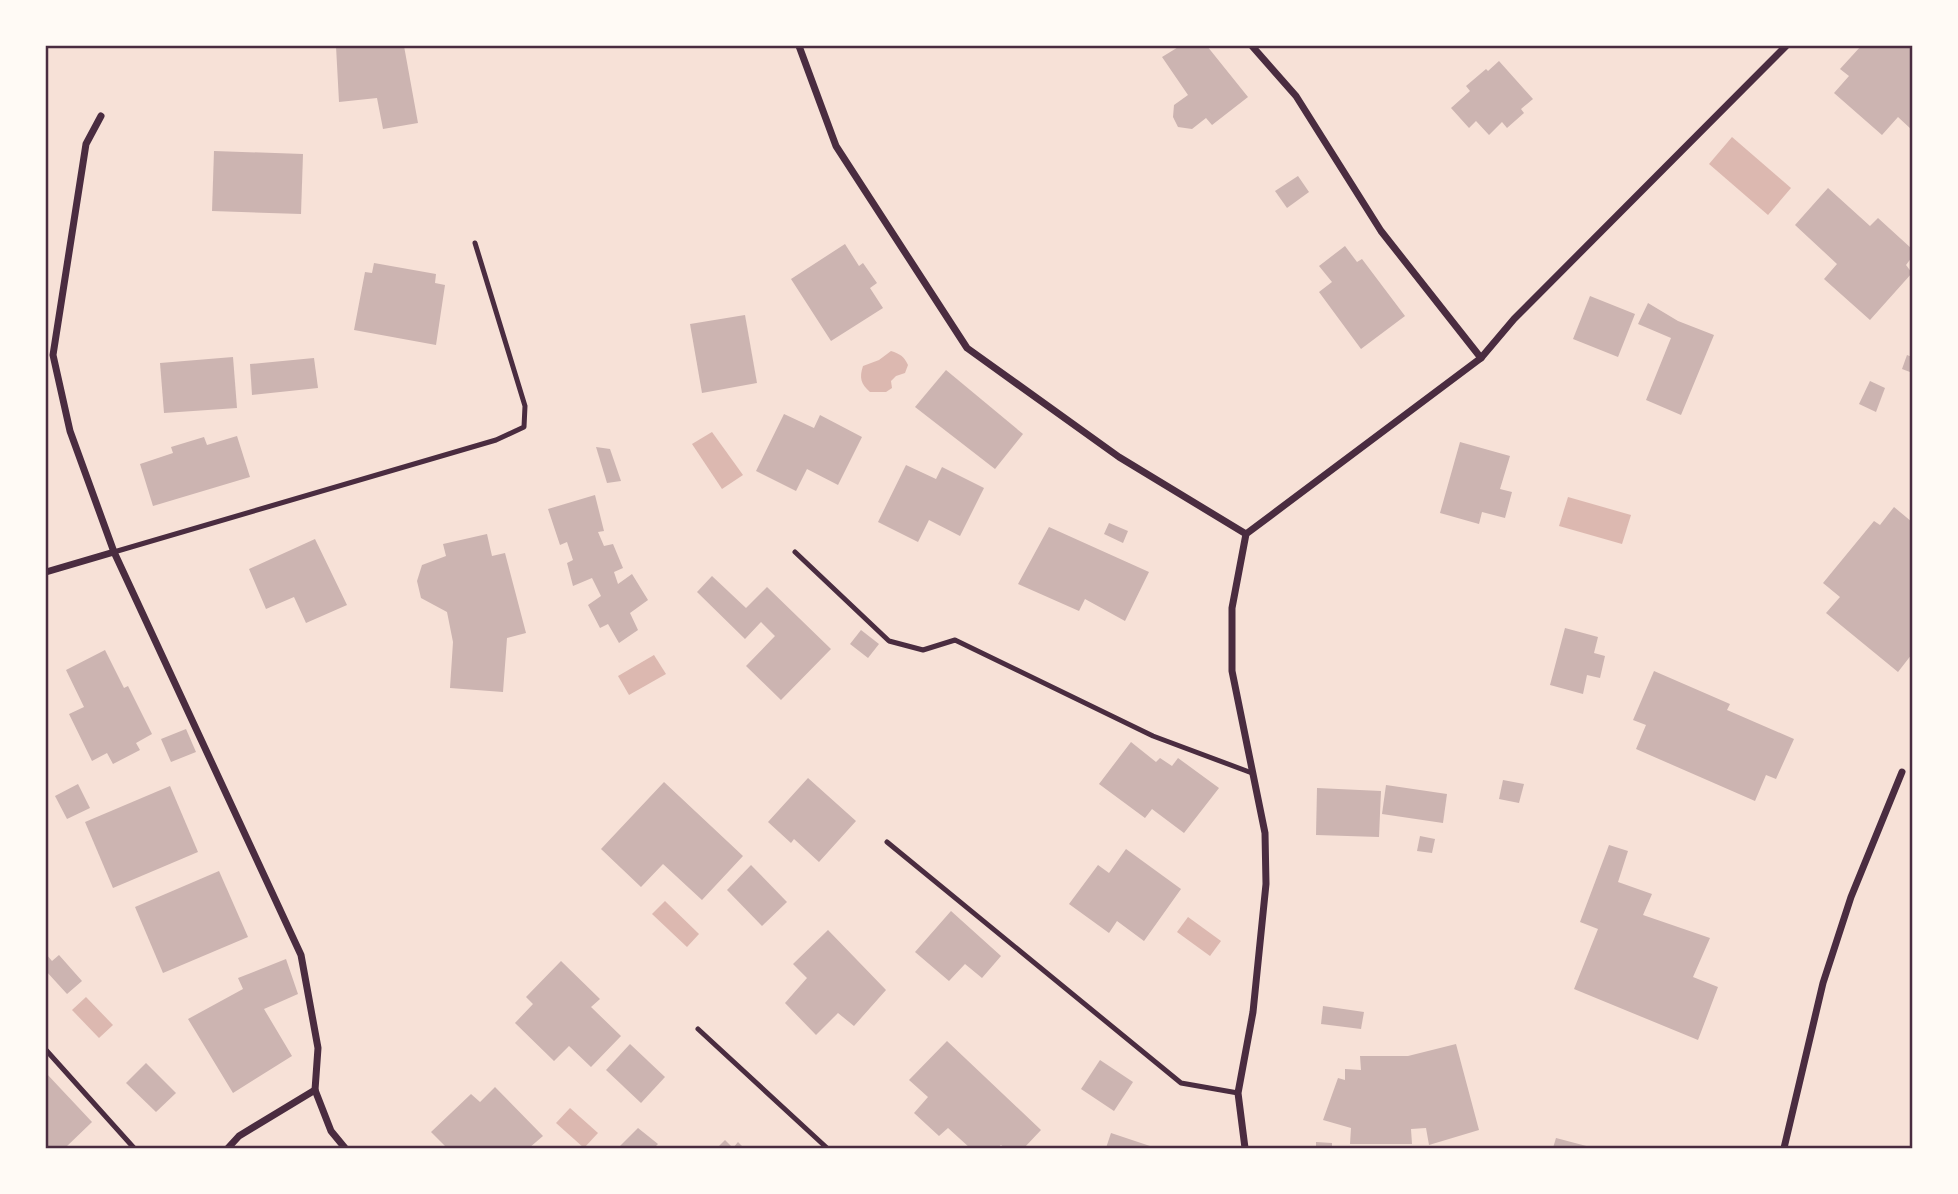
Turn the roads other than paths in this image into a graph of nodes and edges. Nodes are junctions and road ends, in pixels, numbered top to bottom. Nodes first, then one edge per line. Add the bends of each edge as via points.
1 (799, 46) edge
2 (1252, 46) edge
3 (1786, 46) edge
4 (102, 116) dead end
5 (475, 243) dead end
6 (1481, 358) junction
7 (1246, 534) junction
8 (114, 552) junction
9 (795, 552) dead end
10 (46, 572) edge
11 (1902, 772) dead end
12 (1252, 773) junction
13 (887, 842) dead end
14 (698, 1029) dead end
15 (46, 1049) edge
16 (315, 1090) junction
17 (1238, 1093) junction
18 (134, 1149) edge
19 (228, 1149) edge
20 (345, 1149) edge
21 (827, 1149) edge
22 (1245, 1149) edge
23 (1784, 1149) edge

1 - 7 street via 836,146 967,348 1119,457
2 - 6 street via 1296,96 1381,231
3 - 6 street via 1514,319
4 - 8 street via 86,144 53,355 71,431
5 - 8 lane via 525,406 524,427 496,440
6 - 7 street
7 - 12 street via 1232,608 1232,671
8 - 10 street
8 - 16 street via 301,955 318,1048
9 - 12 lane via 889,641 923,650 955,640 1153,736
11 - 23 street via 1851,897 1824,982
12 - 17 street via 1265,833 1266,884 1253,1012
13 - 17 lane via 1181,1083
14 - 21 lane
15 - 18 lane
16 - 19 street via 239,1136
16 - 20 street via 331,1131
17 - 22 street

